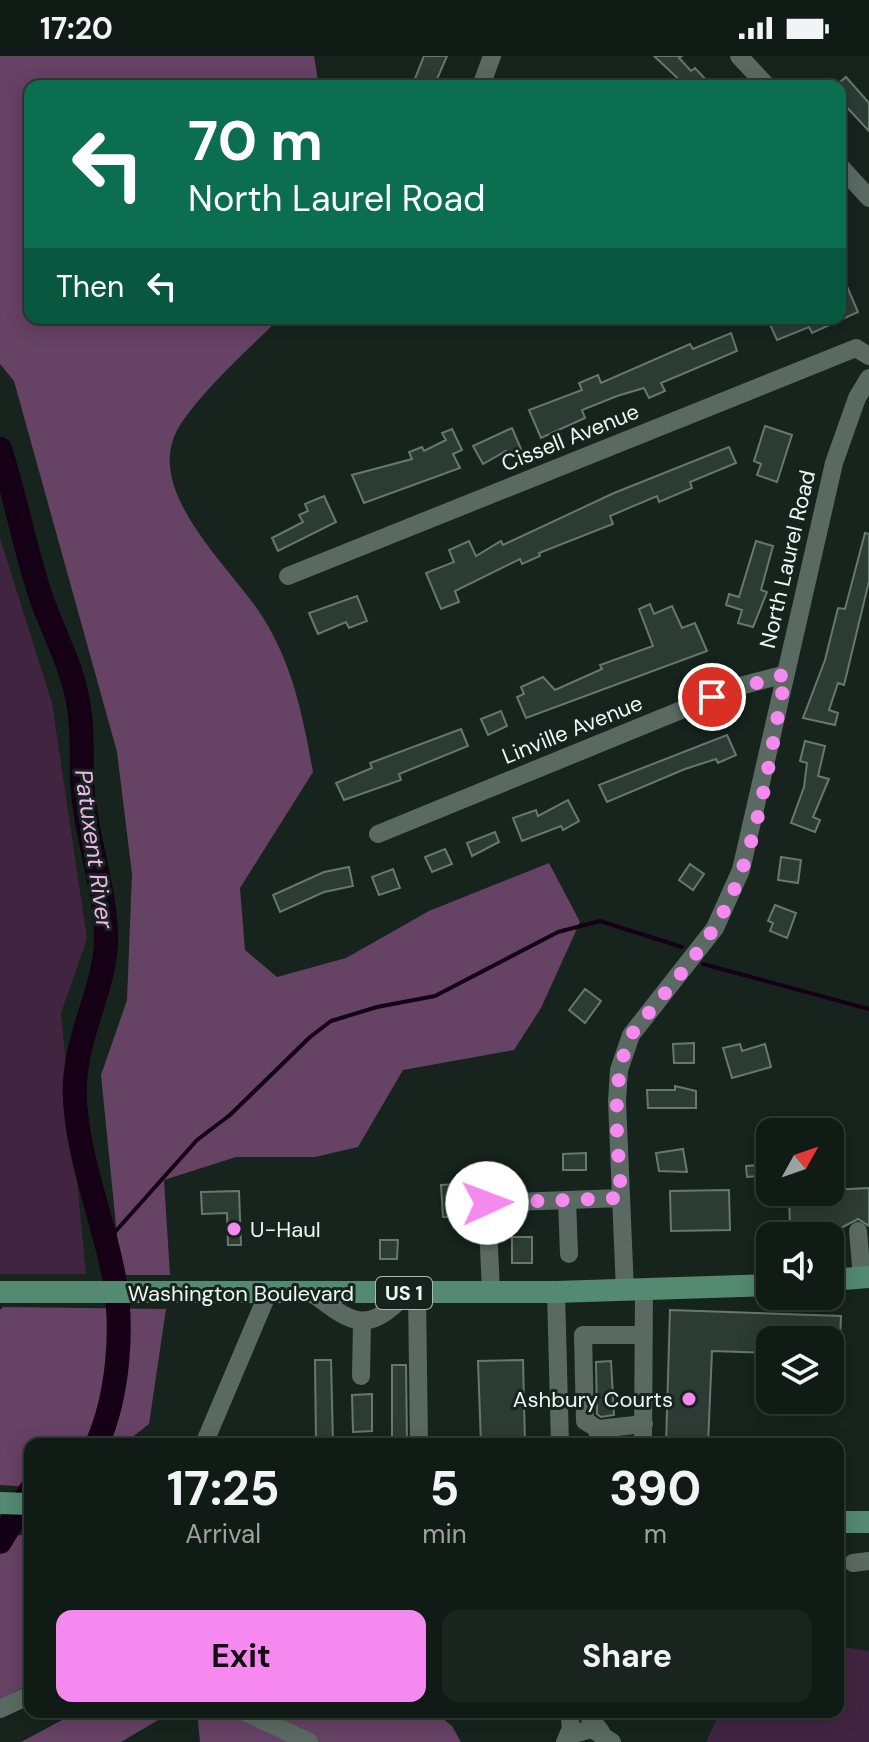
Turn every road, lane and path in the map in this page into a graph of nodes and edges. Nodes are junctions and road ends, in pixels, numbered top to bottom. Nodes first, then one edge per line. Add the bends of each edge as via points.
1 (492, 56) edge
2 (739, 56) edge
3 (483, 80) edge
4 (761, 80) edge
5 (846, 173) edge
6 (869, 198) edge
7 (869, 356) edge
8 (869, 378) edge
9 (288, 576) dead end
10 (786, 674) junction
11 (378, 834) dead end
12 (621, 1198) junction
13 (567, 1200) junction
14 (858, 1231) dead end
15 (569, 1254) dead end
16 (865, 1277) edge
17 (844, 1279) edge
18 (756, 1286) edge
19 (635, 1291) junction
20 (0, 1292) edge
21 (491, 1292) junction
22 (556, 1292) junction
23 (268, 1293) junction
24 (312, 1293) junction
25 (412, 1293) junction
26 (362, 1323) junction
27 (644, 1335) junction
28 (361, 1376) dead end
29 (644, 1424) junction
30 (598, 1437) edge
31 (207, 1438) edge
32 (419, 1438) edge
33 (560, 1438) edge
34 (643, 1438) edge
35 (0, 1503) edge
36 (24, 1504) edge
37 (844, 1522) edge
38 (869, 1522) edge
39 (24, 1698) edge
40 (0, 1709) edge
41 (258, 1718) edge
42 (570, 1718) edge
43 (591, 1718) edge
44 (606, 1737) edge
45 (566, 1741) edge
46 (309, 1742) edge

1 - 3 street
2 - 4 street
5 - 6 street
7 - 9 street, Cissell Avenue via 856,348
8 - 10 street, North Laurel Road via 834,463
10 - 11 street, Linville Avenue via 740,686
10 - 12 street, North Laurel Road via 750,840 730,898 715,928 624,1050 617,1101
12 - 13 street
12 - 19 street, North Laurel Road
13 - 15 street
13 - 21 street via 487,1203
14 - 16 street
16 - 17 main road
18 - 19 main road, Washington Boulevard / US 1
19 - 22 main road, Washington Boulevard / US 1
19 - 27 street, North Laurel Road
20 - 23 main road, Washington Boulevard / US 1
21 - 22 main road, Washington Boulevard / US 1
21 - 25 main road, Washington Boulevard / US 1
22 - 33 street
23 - 24 main road, Washington Boulevard / US 1
23 - 31 street
24 - 25 main road, Washington Boulevard / US 1
24 - 26 street via 349,1321
25 - 26 street
25 - 32 street
26 - 28 street
27 - 29 street, North Laurel Road
27 - 30 street via 583,1335 585,1421
29 - 30 street
29 - 34 street, North Laurel Road
35 - 36 main road
37 - 38 main road
39 - 40 street
41 - 46 street
42 - 45 street
43 - 44 street
44 - 45 street via 582,1730

